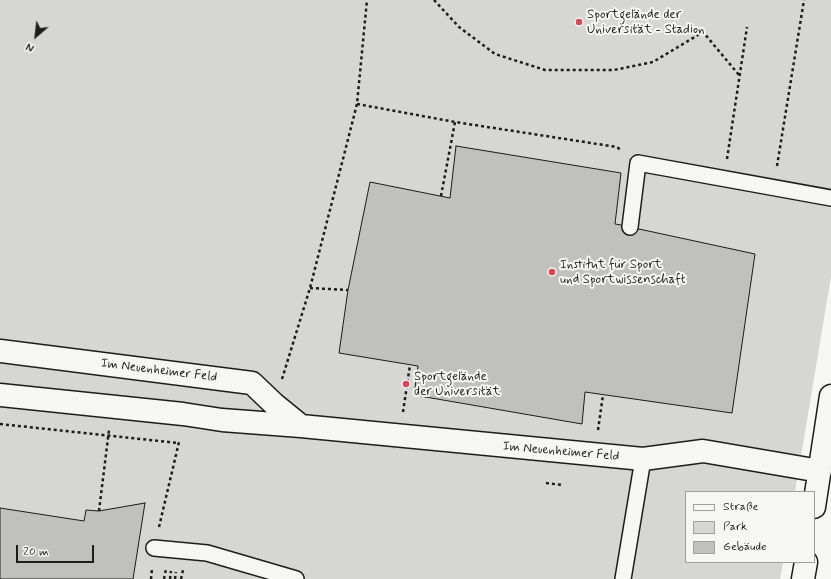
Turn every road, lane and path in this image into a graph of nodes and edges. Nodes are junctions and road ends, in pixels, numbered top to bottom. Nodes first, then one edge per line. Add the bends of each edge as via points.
1 (367, 0) edge
2 (434, 0) edge
3 (804, 0) edge
4 (747, 27) dead end
5 (739, 75) junction
6 (357, 104) junction
7 (455, 122) junction
8 (638, 164) junction
9 (724, 179) junction
10 (774, 189) junction
11 (441, 196) dead end
12 (831, 198) edge
13 (630, 227) dead end
14 (310, 288) junction
15 (348, 290) dead end
16 (0, 351) edge
17 (410, 365) dead end
18 (0, 395) edge
19 (603, 395) dead end
20 (831, 396) edge
21 (274, 404) junction
22 (112, 407) junction
23 (184, 414) junction
24 (0, 424) edge
25 (301, 426) junction
26 (109, 436) junction
27 (399, 436) junction
28 (178, 443) junction
29 (594, 455) junction
30 (643, 460) junction
31 (820, 471) junction
32 (546, 483) dead end
33 (562, 486) dead end
34 (815, 501) edge
35 (99, 511) dead end
36 (154, 548) junction
37 (806, 563) edge
38 (151, 579) edge
39 (296, 579) edge
40 (623, 579) edge
41 (803, 579) edge

1 - 6 path
2 - 5 path via 459,27 495,54 545,70 614,70 653,62 703,32
3 - 10 path
4 - 5 path
5 - 9 path
6 - 7 path
6 - 14 path
7 - 8 path via 618,147
7 - 11 path
8 - 9 lane
8 - 13 lane
9 - 10 lane
10 - 12 lane
14 - 15 path
14 - 21 path
16 - 21 street, Im Neuenheimer Feld via 252,383
17 - 27 path
18 - 22 street, Im Neuenheimer Feld
19 - 29 path
20 - 31 street
21 - 25 street, Im Neuenheimer Feld
22 - 23 street, Im Neuenheimer Feld
22 - 26 path
23 - 25 street, Im Neuenheimer Feld via 222,420
23 - 28 path
24 - 26 path
25 - 27 street, Im Neuenheimer Feld
26 - 28 path
26 - 35 path
27 - 29 street, Im Neuenheimer Feld
28 - 36 path
29 - 30 street, Im Neuenheimer Feld
30 - 31 street, Im Neuenheimer Feld via 704,452
30 - 40 lane
31 - 34 street
32 - 33 path
36 - 38 path
36 - 39 lane via 207,553
37 - 41 street

